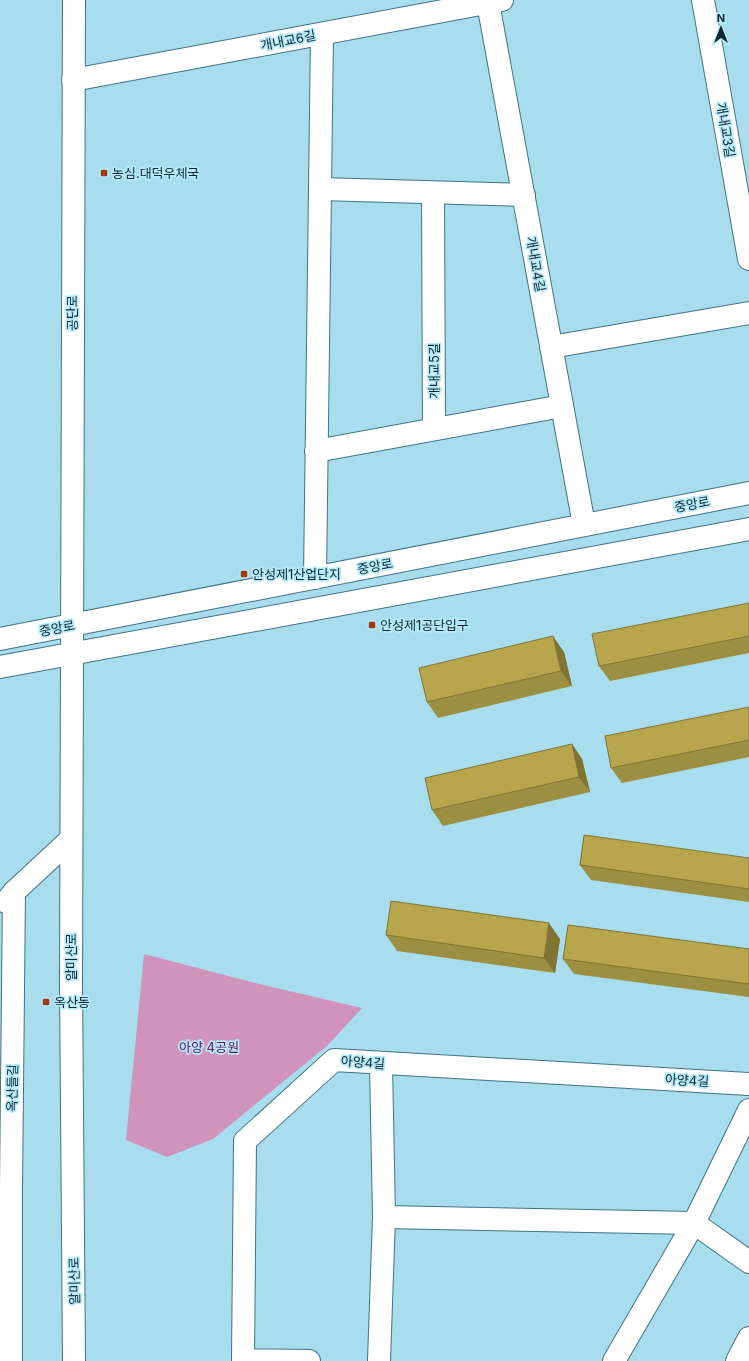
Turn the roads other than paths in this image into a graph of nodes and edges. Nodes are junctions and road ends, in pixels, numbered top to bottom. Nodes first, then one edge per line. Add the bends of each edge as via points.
1 (74, 0) edge
2 (703, 0) edge
3 (496, 1) edge
4 (322, 34) junction
5 (73, 80) junction
6 (320, 189) junction
7 (434, 193) junction
8 (524, 195) junction
9 (749, 260) edge
10 (749, 313) edge
11 (552, 347) junction
12 (562, 406) junction
13 (434, 429) junction
14 (316, 451) junction
15 (749, 492) edge
16 (584, 525) junction
17 (749, 529) edge
18 (314, 578) junction
19 (71, 625) junction
20 (0, 639) edge
21 (71, 653) junction
22 (0, 667) edge
23 (71, 839) junction
24 (14, 892) junction
25 (0, 910) edge
26 (381, 1064) junction
27 (749, 1084) edge
28 (749, 1110) edge
29 (384, 1218) junction
30 (694, 1223) junction
31 (749, 1262) edge
32 (749, 1338) edge
33 (11, 1361) edge
34 (74, 1361) edge
35 (309, 1361) edge
36 (379, 1361) edge
37 (614, 1361) edge
38 (737, 1361) edge

1 - 5 street, 공단로
2 - 9 street, 개내교3길
3 - 4 street, 개내교6길
3 - 8 street, 개내교4길
4 - 5 street, 개내교6길
4 - 6 street
5 - 19 street, 공단로
6 - 7 street
6 - 14 street
7 - 8 street
7 - 13 street, 개내교5길
8 - 11 street, 개내교4길
10 - 11 street
11 - 12 street, 개내교4길
12 - 13 street
12 - 16 street, 개내교4길
13 - 14 street
14 - 18 street
15 - 16 street, 중앙로
16 - 18 street, 중앙로
17 - 21 street
18 - 19 street, 중앙로
19 - 20 street, 중앙로
19 - 21 street, 알미산로
21 - 22 street
21 - 23 street, 알미산로
23 - 24 street
23 - 34 street, 알미산로
24 - 25 street
24 - 33 street, 옥산들길
26 - 27 street, 아양4길
26 - 29 street
26 - 35 street, 아양4길 via 334,1060 245,1141 243,1360
28 - 30 street
29 - 30 street
29 - 36 street
30 - 31 street
30 - 37 street
32 - 38 street

